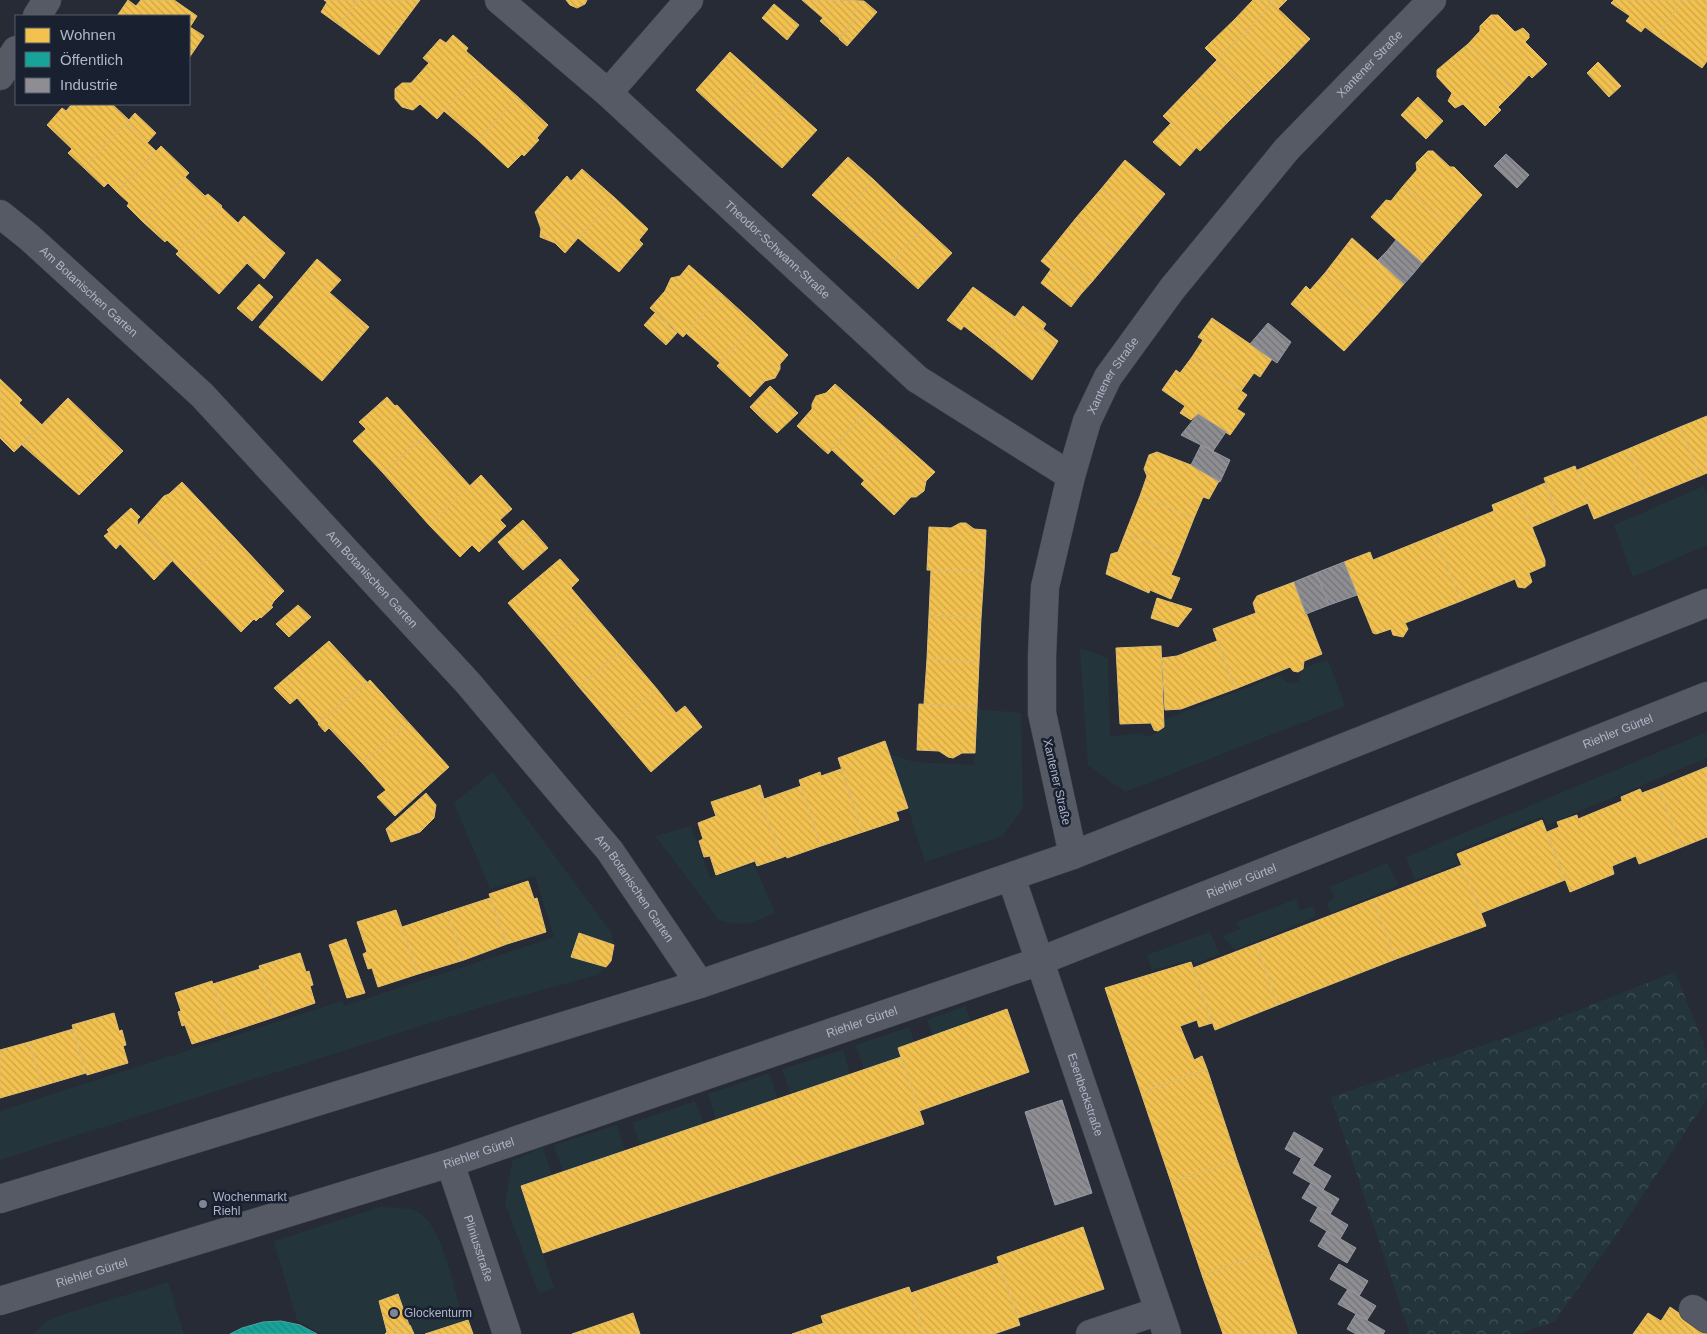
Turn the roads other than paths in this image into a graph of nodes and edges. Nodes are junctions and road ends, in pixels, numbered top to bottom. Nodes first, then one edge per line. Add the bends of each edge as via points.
1 (47, 0) edge
2 (499, 0) edge
3 (689, 0) edge
4 (1432, 0) edge
5 (38, 15) edge
6 (15, 52) edge
7 (0, 76) edge
8 (608, 93) junction
9 (0, 214) edge
10 (1071, 476) junction
11 (1707, 603) edge
12 (1707, 696) edge
13 (1073, 855) junction
14 (1011, 878) junction
15 (1040, 961) junction
16 (700, 984) junction
17 (450, 1163) junction
18 (0, 1199) edge
19 (0, 1301) edge
20 (1163, 1322) edge
21 (507, 1334) edge
22 (1090, 1334) edge

1 - 5 street
2 - 8 street, Theodor-Schwann-Straße
3 - 8 street
4 - 10 street, Xantener Straße via 1287,149 1135,336 1108,377 1087,421
6 - 7 street
8 - 10 street, Theodor-Schwann-Straße via 917,379
9 - 16 street, Am Botanischen Garten via 202,395 468,683 610,851
10 - 13 street, Xantener Straße via 1045,587 1042,713
11 - 13 street
12 - 15 street, Riehler Gürtel
13 - 14 street
14 - 15 street, Esenbeckstraße
14 - 16 street
15 - 17 street, Riehler Gürtel
15 - 20 street, Esenbeckstraße
16 - 18 street
17 - 19 street, Riehler Gürtel
17 - 21 street, Pliniusstraße
20 - 22 street, Esenbeckstraße

